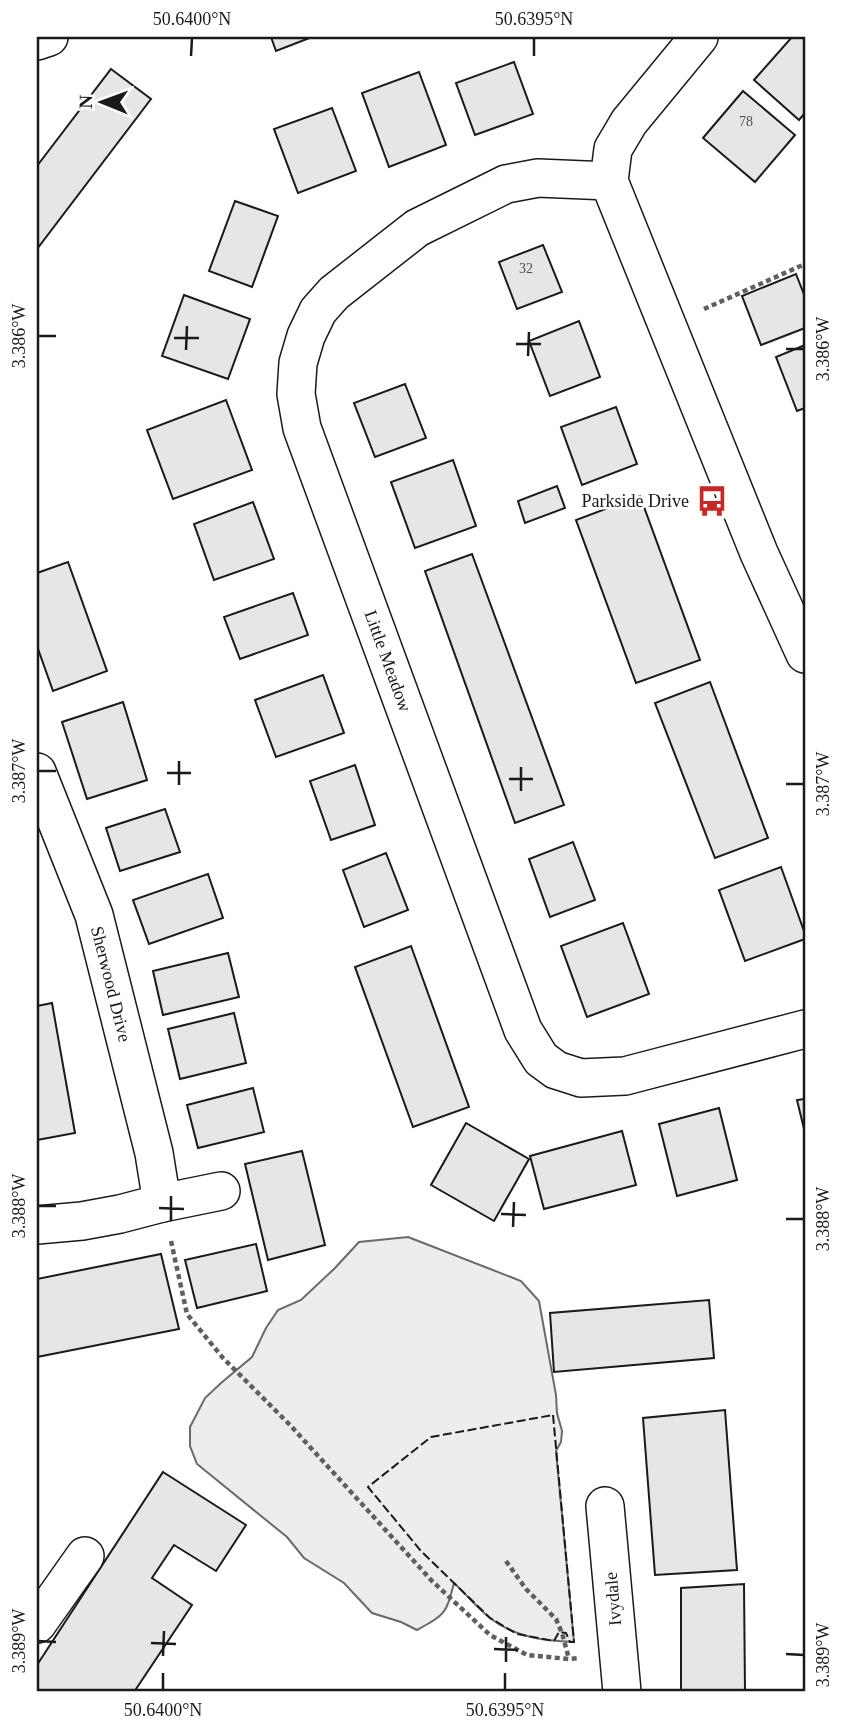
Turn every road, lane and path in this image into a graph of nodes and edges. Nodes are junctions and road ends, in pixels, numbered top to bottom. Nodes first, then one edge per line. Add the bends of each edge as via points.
1 (49, 37) edge
2 (699, 37) edge
3 (37, 41) edge
4 (609, 181) junction
5 (805, 264) edge
6 (667, 326) junction
7 (805, 653) edge
8 (37, 772) edge
9 (805, 1029) edge
10 (221, 1191) dead end
11 (162, 1203) junction
12 (37, 1225) edge
13 (605, 1506) dead end
14 (85, 1556) dead end
15 (506, 1561) dead end
16 (37, 1624) edge
17 (618, 1654) junction
18 (569, 1659) junction
19 (622, 1692) edge

1 - 3 street
2 - 4 street via 629,122 614,149
4 - 6 street
4 - 9 street, Little Meadow via 538,177 506,184 417,228 334,293 318,311 298,363 296,394 302,428 523,1030 541,1059 556,1070 581,1078 625,1076
5 - 6 path
6 - 7 street
8 - 11 street, Sherwood Drive via 94,915 154,1153
10 - 11 street
11 - 12 street via 107,1217
11 - 18 path via 187,1314 223,1358 432,1581 490,1635 527,1655
13 - 17 street, Ivydale
14 - 16 street
15 - 18 path via 556,1619
17 - 18 path
17 - 19 street, Ivydale

